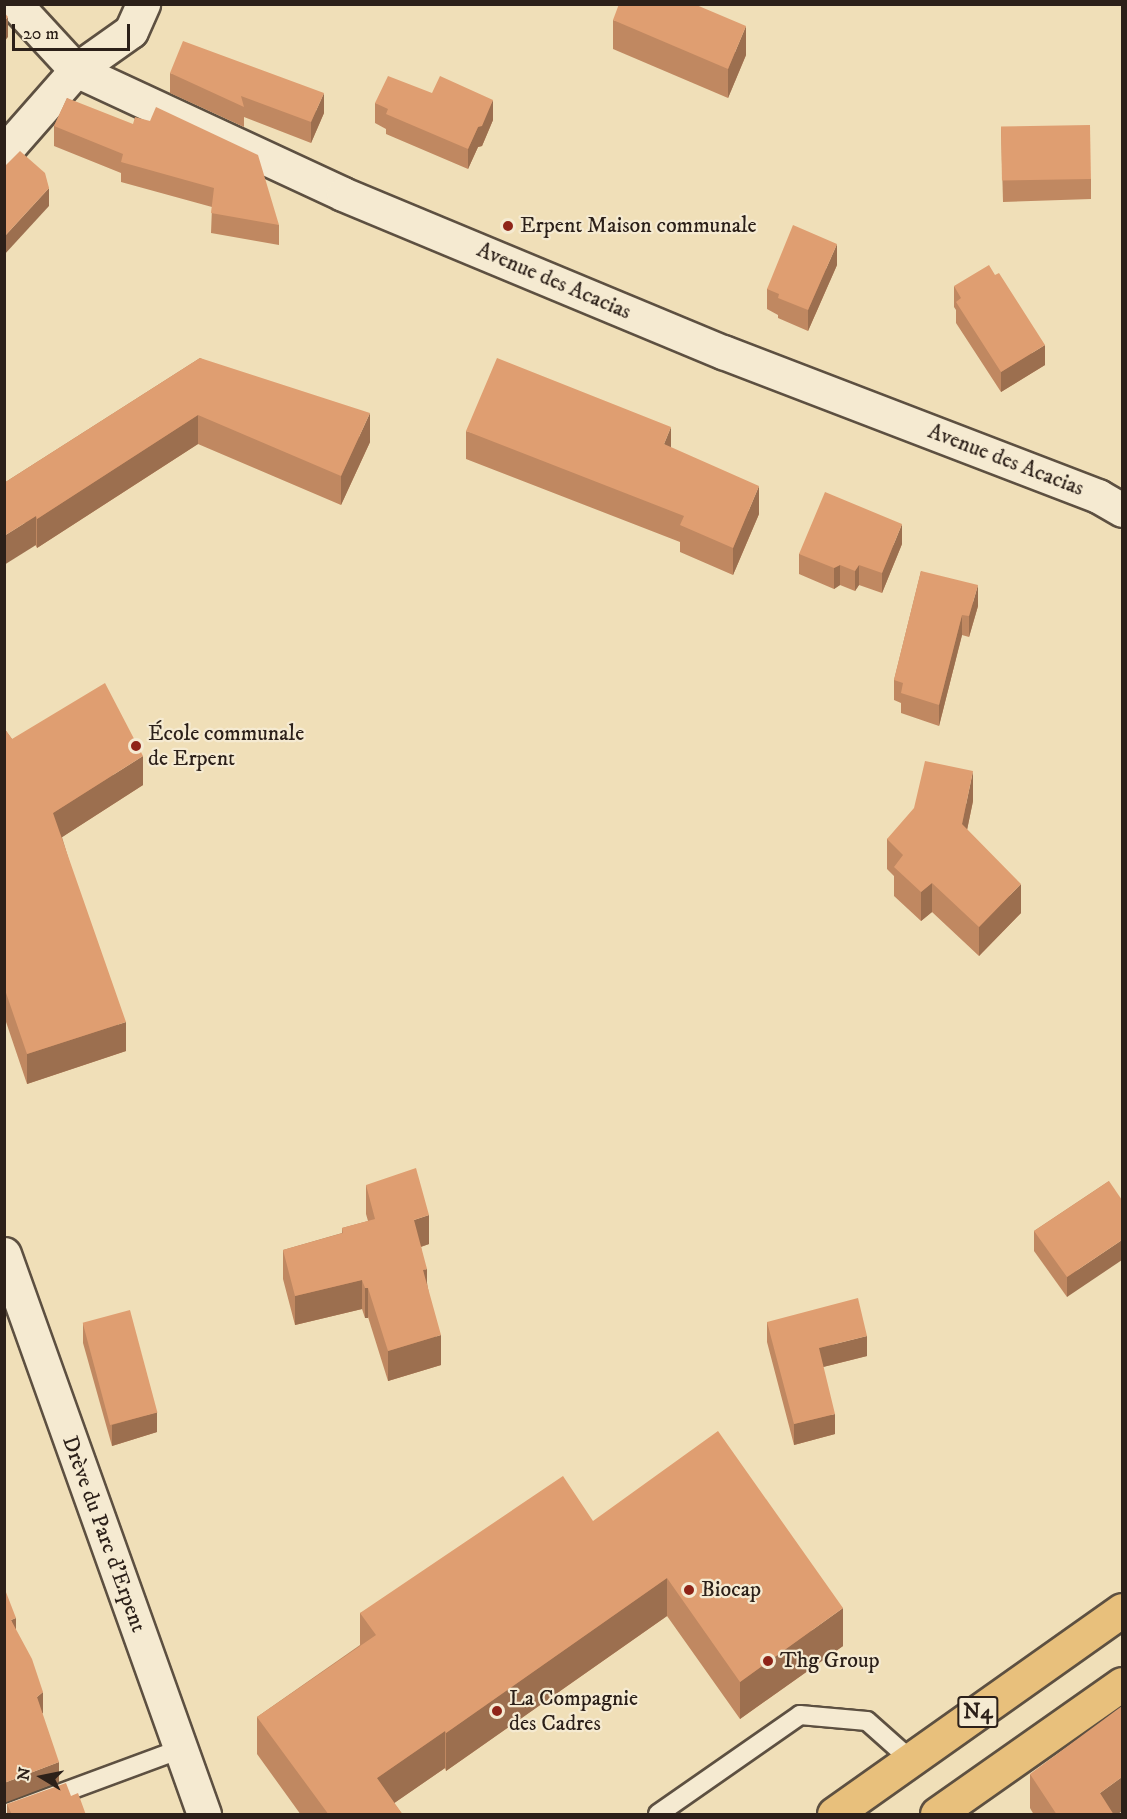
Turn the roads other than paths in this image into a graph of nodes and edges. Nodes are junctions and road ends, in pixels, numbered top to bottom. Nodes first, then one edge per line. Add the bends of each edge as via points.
1 (15, 4) edge
2 (143, 4) edge
3 (76, 70) junction
4 (4, 152) edge
5 (1122, 510) edge
6 (4, 1254) edge
7 (1122, 1610) edge
8 (1122, 1684) edge
9 (181, 1749) junction
10 (911, 1760) junction
11 (5, 1815) edge
12 (204, 1815) edge
13 (658, 1815) edge
14 (834, 1815) edge
15 (937, 1815) edge

1 - 3 street, Avenue des Acacias
2 - 3 street via 131,31
3 - 4 street
3 - 5 street, Avenue des Acacias via 343,194 723,352 1098,496
6 - 9 street, Drève du Parc d'Erpent
7 - 10 main road, N4
8 - 15 main road, N4
9 - 11 lane
9 - 12 street, Drève du Parc d'Erpent
10 - 13 lane via 867,1721 800,1715
10 - 14 main road, N4

